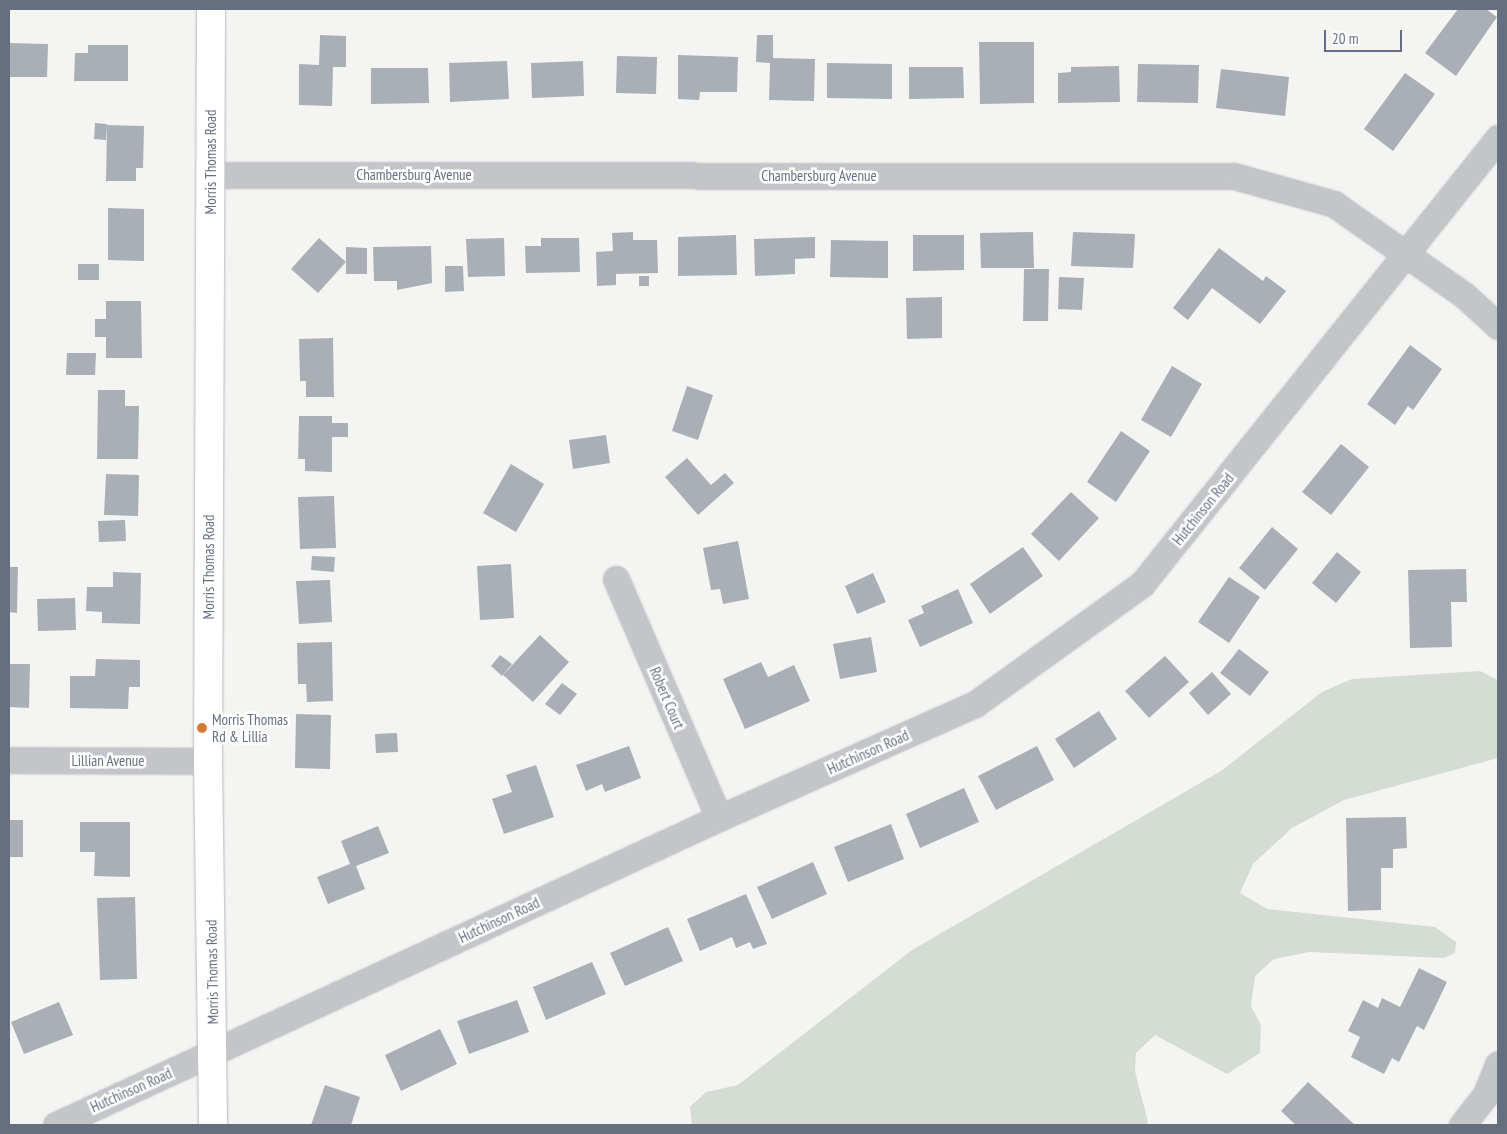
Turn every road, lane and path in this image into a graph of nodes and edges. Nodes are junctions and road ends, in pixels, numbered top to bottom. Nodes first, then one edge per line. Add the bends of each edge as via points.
1 (211, 9) edge
2 (1498, 138) edge
3 (212, 175) junction
4 (1406, 257) junction
5 (1498, 326) edge
6 (616, 579) dead end
7 (9, 760) edge
8 (208, 761) junction
9 (719, 818) junction
10 (213, 1054) junction
11 (1498, 1064) edge
12 (56, 1125) edge
13 (212, 1125) edge
14 (1462, 1125) edge

1 - 3 main road, Morris Thomas Road
2 - 4 street, Hutchinson Road
3 - 4 street, Chambersburg Avenue via 1234,176 1334,204
3 - 8 main road, Morris Thomas Road
4 - 5 street, Chambersburg Avenue via 1464,295
4 - 9 street, Hutchinson Road via 1142,584 975,704
6 - 9 street, Robert Court
7 - 8 street, Lillian Avenue
8 - 10 main road, Morris Thomas Road
9 - 10 street, Hutchinson Road
10 - 12 street, Hutchinson Road
10 - 13 main road, Morris Thomas Road
11 - 14 street via 1486,1094

